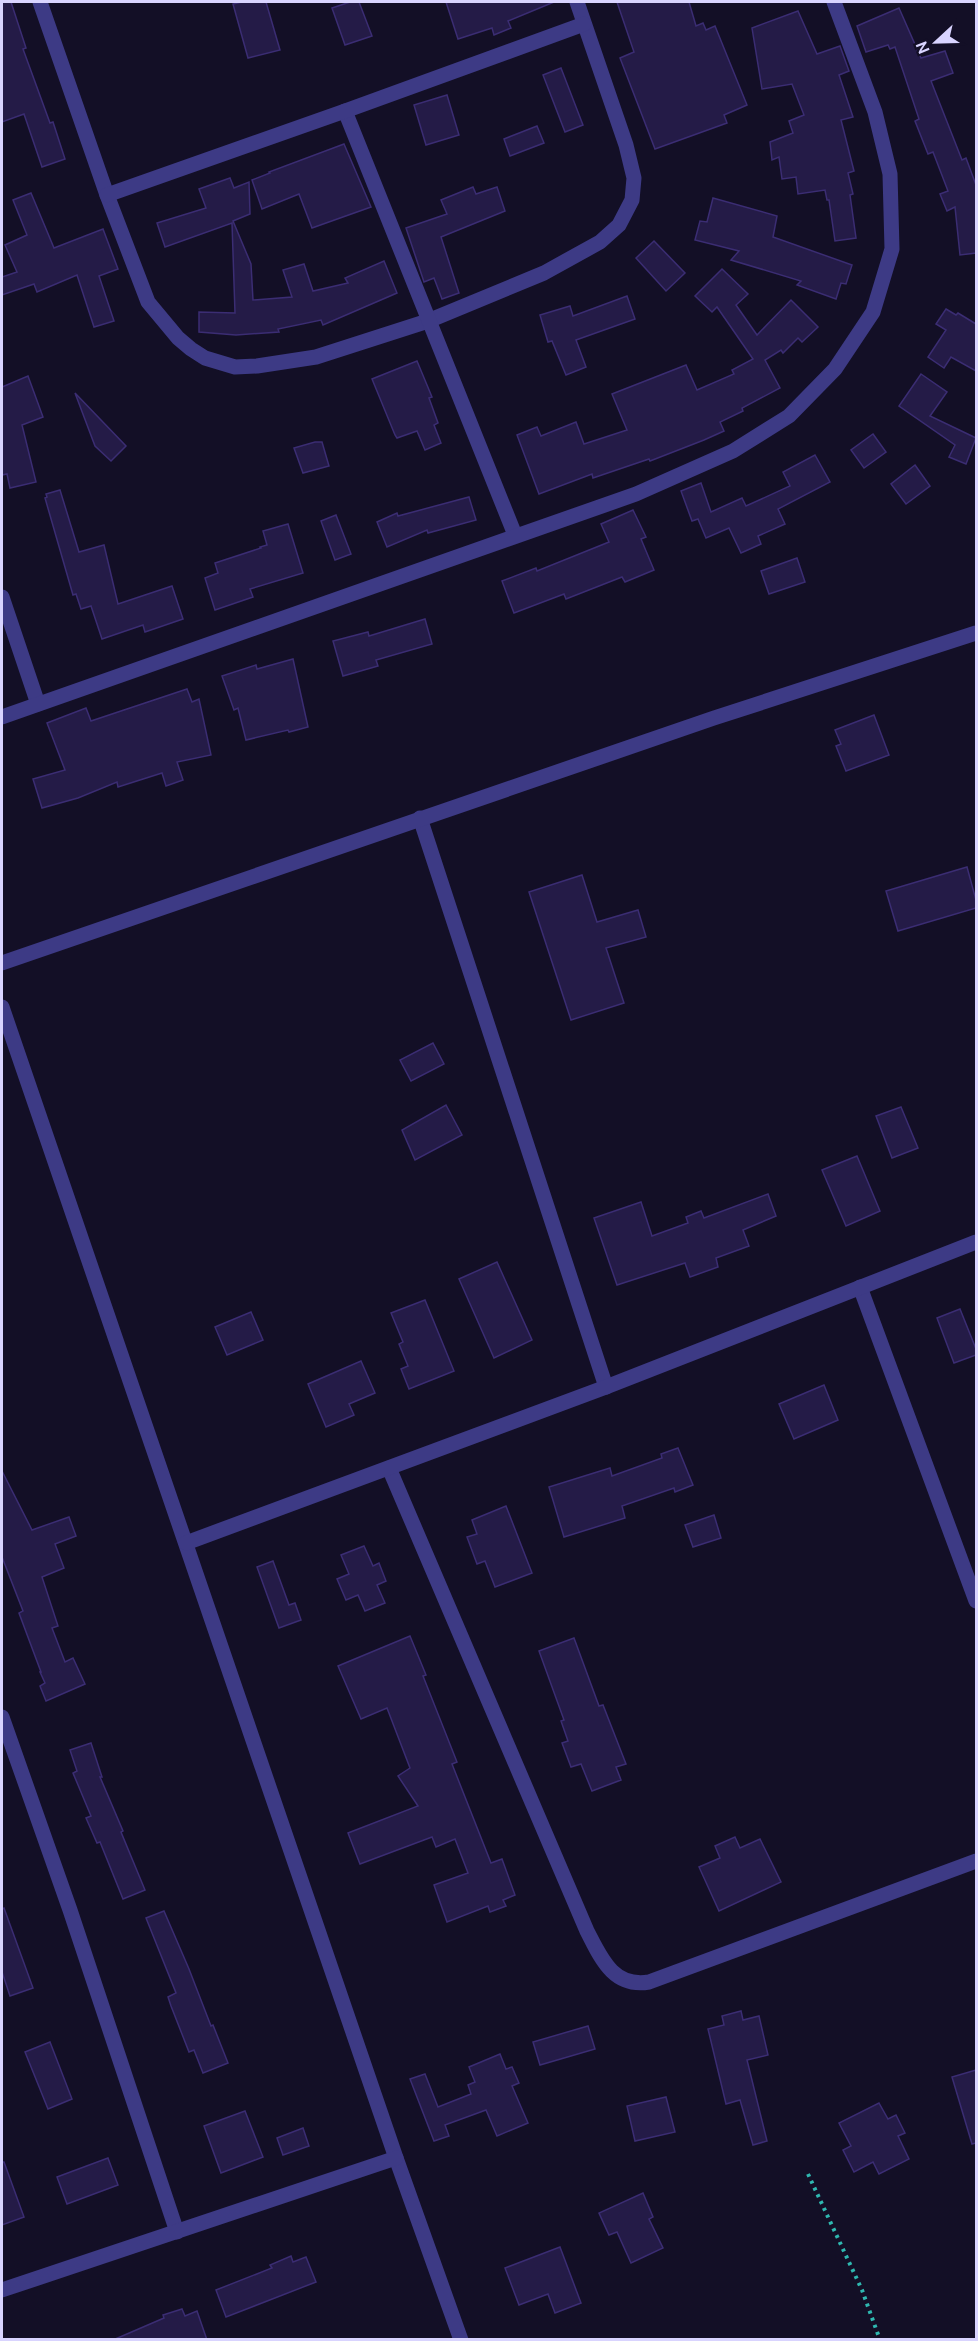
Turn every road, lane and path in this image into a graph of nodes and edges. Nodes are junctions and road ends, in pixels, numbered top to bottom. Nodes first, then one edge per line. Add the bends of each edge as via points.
1 (40, 2) edge
2 (577, 2) edge
3 (834, 2) edge
4 (584, 24) junction
5 (345, 111) junction
6 (107, 195) junction
7 (428, 321) junction
8 (515, 535) junction
9 (2, 597) edge
10 (976, 633) edge
11 (38, 704) junction
12 (2, 717) edge
13 (420, 818) junction
14 (2, 963) edge
15 (2, 1007) edge
16 (976, 1242) edge
17 (860, 1287) junction
18 (606, 1387) junction
19 (389, 1468) junction
20 (186, 1543) junction
21 (976, 1601) edge
22 (2, 1717) edge
23 (7, 1749) edge
24 (976, 1861) edge
25 (396, 2158) junction
26 (808, 2174) dead end
27 (177, 2232) junction
28 (2, 2290) edge
29 (461, 2340) edge
30 (880, 2340) edge

1 - 6 street
2 - 4 street
3 - 8 street via 875,112 890,174 892,249 873,312 835,369 789,416 733,451 636,494
4 - 5 street
4 - 7 street via 634,178 627,213 620,225 600,242 544,273
5 - 6 street
5 - 7 street
6 - 7 street via 148,302 178,338 205,357 235,367 297,361
7 - 8 street
8 - 11 street
9 - 11 street
10 - 13 street
11 - 12 street
13 - 14 street
13 - 18 street
15 - 20 street
16 - 17 street
17 - 18 street
17 - 21 street
18 - 19 street
19 - 20 street
19 - 24 street via 587,1931 608,1967 624,1981 649,1982
20 - 25 street
22 - 23 street
23 - 27 street via 70,1910
25 - 27 street
25 - 29 street
26 - 30 path via 862,2290
27 - 28 street

